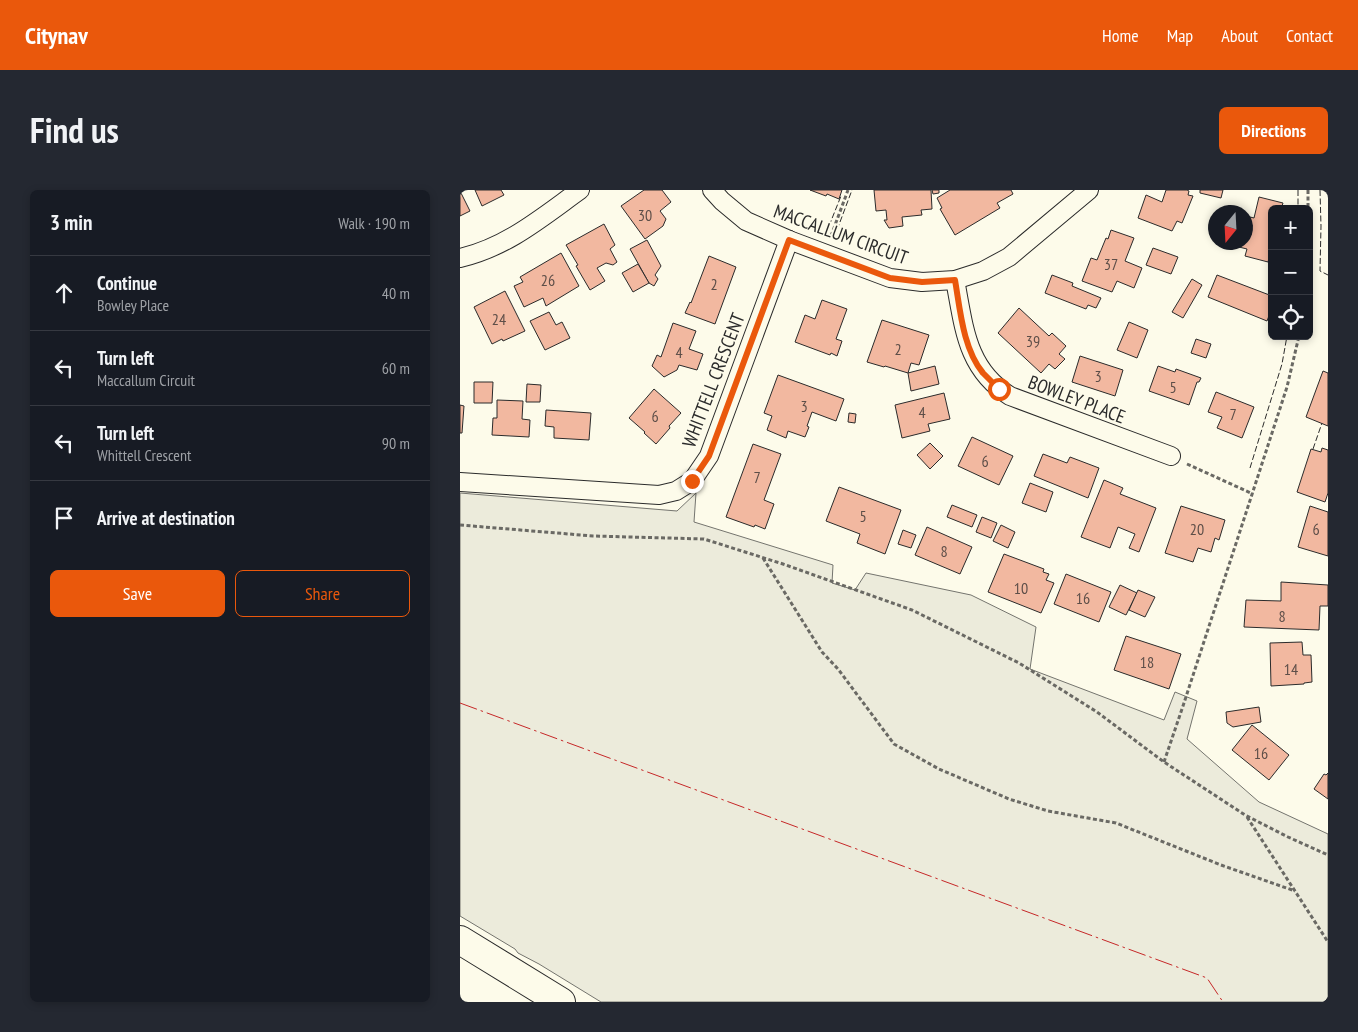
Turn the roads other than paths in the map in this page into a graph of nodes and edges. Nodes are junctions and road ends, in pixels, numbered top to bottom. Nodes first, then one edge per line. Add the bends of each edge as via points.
1 (580, 190) edge
2 (712, 190) edge
3 (1089, 190) edge
4 (789, 240) junction
5 (460, 258) edge
6 (955, 280) junction
7 (1171, 456) road end
8 (460, 482) edge
9 (460, 940) edge
10 (561, 1002) edge

1 - 5 street via 520,233 474,255
2 - 4 street, MACCALLUM CIRCUIT via 746,221
3 - 6 street, MACCALLUM CIRCUIT via 1009,257 983,272
4 - 6 street, MACCALLUM CIRCUIT via 890,278 922,282
4 - 8 street, WHITTELL CRESCENT via 709,456 692,481 676,491 659,495
6 - 7 street, BOWLEY PLACE via 969,348 982,371 999,389 1010,396
9 - 10 main road

